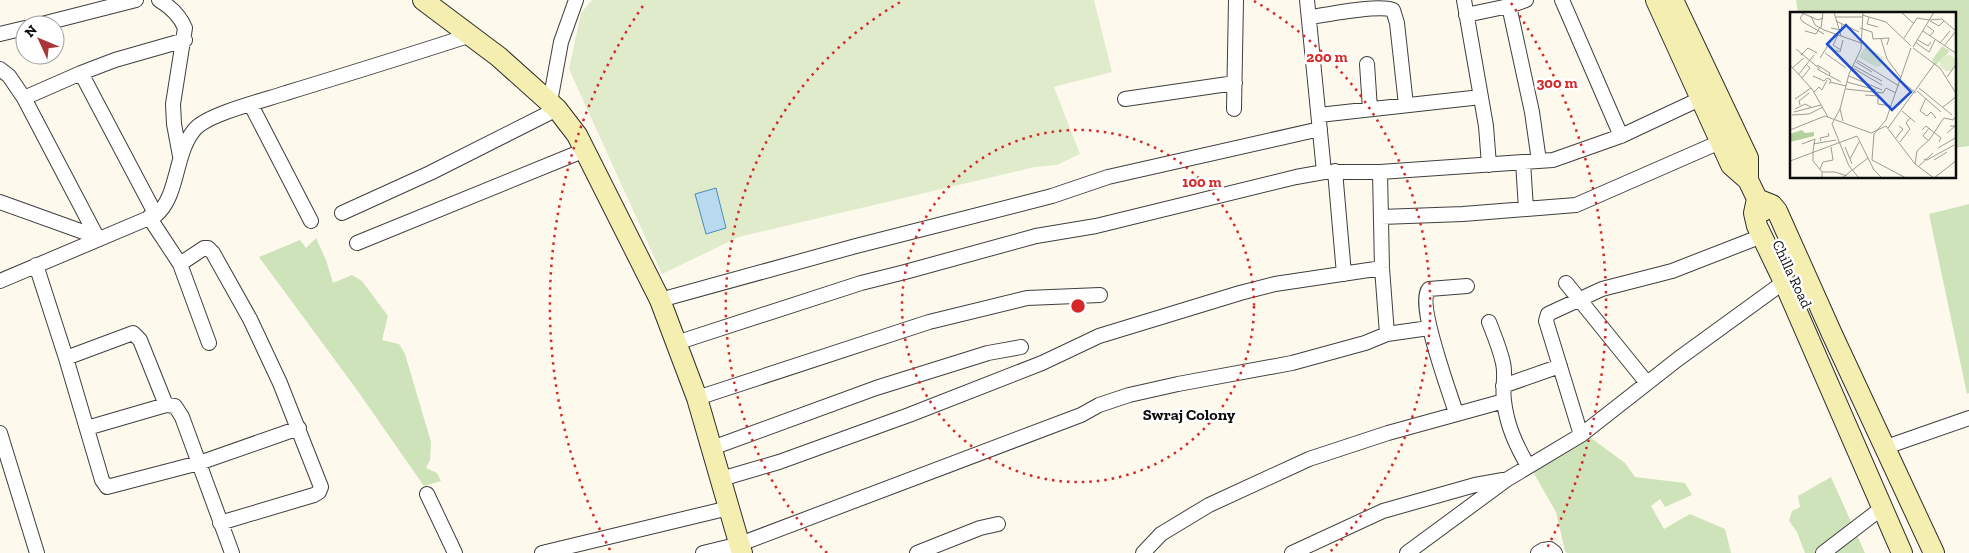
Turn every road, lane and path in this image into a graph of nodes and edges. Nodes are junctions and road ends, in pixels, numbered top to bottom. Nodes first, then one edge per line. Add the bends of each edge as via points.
1 (136, 0) edge
2 (159, 0) edge
3 (423, 0) edge
4 (576, 0) edge
5 (1236, 0) edge
6 (1307, 0) edge
7 (1464, 0) edge
8 (1526, 0) edge
9 (1562, 0) edge
10 (1656, 0) edge
11 (1673, 0) edge
12 (1509, 6) junction
13 (1466, 14) junction
14 (1309, 17) junction
15 (65, 18) edge
16 (15, 30) edge
17 (0, 34) edge
18 (472, 35) junction
19 (185, 40) junction
20 (1367, 64) dead end
21 (0, 69) edge
22 (81, 73) junction
23 (1235, 83) junction
24 (1481, 97) junction
25 (24, 98) junction
26 (1125, 98) dead end
27 (1702, 98) junction
28 (251, 105) junction
29 (1406, 105) junction
30 (554, 106) junction
31 (1234, 109) dead end
32 (1370, 109) junction
33 (1320, 122) junction
34 (1621, 136) junction
35 (1720, 142) junction
36 (585, 150) junction
37 (180, 156) junction
38 (1539, 161) junction
39 (1523, 162) junction
40 (1489, 165) junction
41 (1330, 171) junction
42 (1380, 172) junction
43 (1748, 180) junction
44 (1757, 199) junction
45 (0, 202) edge
46 (1526, 209) junction
47 (342, 213) dead end
48 (152, 216) junction
49 (1381, 217) junction
50 (311, 221) dead end
51 (1768, 235) junction
52 (99, 237) junction
53 (357, 243) dead end
54 (180, 264) junction
55 (36, 265) junction
56 (1382, 268) junction
57 (1344, 274) junction
58 (0, 281) edge
59 (1784, 282) junction
60 (1566, 283) dead end
61 (1467, 286) dead end
62 (1100, 295) dead end
63 (660, 300) junction
64 (1579, 301) junction
65 (1489, 322) dead end
66 (1429, 328) junction
67 (1387, 334) junction
68 (209, 343) dead end
69 (676, 343) junction
70 (1021, 347) dead end
71 (66, 358) junction
72 (1560, 366) junction
73 (1647, 383) junction
74 (1503, 386) junction
75 (697, 398) junction
76 (1504, 401) junction
77 (166, 405) junction
78 (1456, 413) junction
79 (1969, 418) edge
80 (88, 428) junction
81 (299, 428) junction
82 (0, 433) edge
83 (1581, 434) junction
84 (1886, 447) junction
85 (712, 448) junction
86 (199, 463) junction
87 (1528, 466) junction
88 (6, 476) edge
89 (721, 479) junction
90 (1506, 480) junction
91 (427, 494) dead end
92 (729, 508) junction
93 (1882, 508) junction
94 (220, 522) junction
95 (998, 524) dead end
96 (741, 548) edge
97 (37, 553) edge
98 (232, 553) edge
99 (455, 553) edge
100 (542, 553) edge
101 (703, 553) edge
102 (917, 553) edge
103 (1144, 553) edge
104 (1292, 553) edge
105 (1407, 553) edge
106 (1538, 553) edge
107 (1555, 553) edge
108 (1823, 553) edge
109 (1902, 553) edge
110 (1922, 553) edge
111 (1934, 553) edge

1 - 15 street
2 - 19 street via 182,20
3 - 18 main road
4 - 30 street via 561,42
5 - 23 street
6 - 14 street
7 - 13 street
8 - 12 street
9 - 34 street
10 - 27 main road, Chilla Road
11 - 43 main road via 1748,158
12 - 13 street
12 - 38 street
13 - 24 street
14 - 29 street via 1373,8 1393,10
14 - 33 street
16 - 17 street
18 - 28 street
18 - 30 main road
19 - 22 street
19 - 37 street via 173,104
20 - 32 street
21 - 25 street
22 - 25 street
22 - 48 street
23 - 26 street
23 - 31 street
24 - 29 street
24 - 40 street
25 - 52 street
27 - 34 street
27 - 35 main road, Chilla Road
28 - 37 street via 199,126
28 - 50 street
29 - 32 street
30 - 36 main road
30 - 47 street via 430,173
32 - 33 street
33 - 41 street
33 - 63 street
34 - 38 street via 1570,155
35 - 43 main road, Chilla Road via 1731,165
35 - 46 street via 1576,205
36 - 53 street
36 - 63 main road
37 - 48 street via 167,201
38 - 39 street
39 - 40 street
39 - 46 street
40 - 42 street
41 - 42 street
41 - 57 street
41 - 69 street via 1105,224 1036,236 860,282
42 - 49 street
43 - 44 main road, Chilla Road
44 - 51 main road, Chilla Road
44 - 84 main road via 1772,205 1777,212
45 - 52 street
46 - 49 street
48 - 52 street
48 - 54 street
49 - 56 street
51 - 59 main road
51 - 64 street via 1672,271 1602,289
51 - 110 main road, Chilla Road
52 - 55 street
54 - 68 street
54 - 81 street via 204,248 213,252 250,319
55 - 58 street
55 - 71 street
56 - 57 street
56 - 67 street
57 - 89 street via 1275,284 1099,336 1042,363 909,415 779,462
59 - 73 street
59 - 93 main road
60 - 64 street
61 - 66 street via 1429,289 1426,292
62 - 75 street via 1026,298 939,319
63 - 69 main road
64 - 72 street via 1548,314 1546,318
64 - 73 street
65 - 74 street via 1503,361
66 - 67 street
66 - 78 street
67 - 96 street via 1301,361 1112,400
69 - 75 main road
70 - 85 street via 988,353 876,388
71 - 77 street via 134,333 140,340
71 - 80 street
72 - 74 street
72 - 83 street
73 - 83 street
74 - 76 street
75 - 85 main road
76 - 78 street
76 - 87 street via 1509,429
77 - 80 street
77 - 86 street via 175,406 178,410
78 - 103 street via 1309,459 1209,505 1161,534
79 - 84 street
80 - 86 street via 102,480 107,487
81 - 86 street
81 - 94 street via 320,481 319,492
82 - 88 street
83 - 87 street
84 - 111 main road
85 - 89 main road
86 - 94 street
87 - 90 street
88 - 97 street
89 - 92 main road
90 - 104 street via 1475,485 1383,511
90 - 105 street
91 - 99 street
92 - 96 main road
92 - 100 street
93 - 108 street
93 - 109 main road
94 - 98 street
95 - 102 street
96 - 101 street
106 - 107 street via 1550,549

